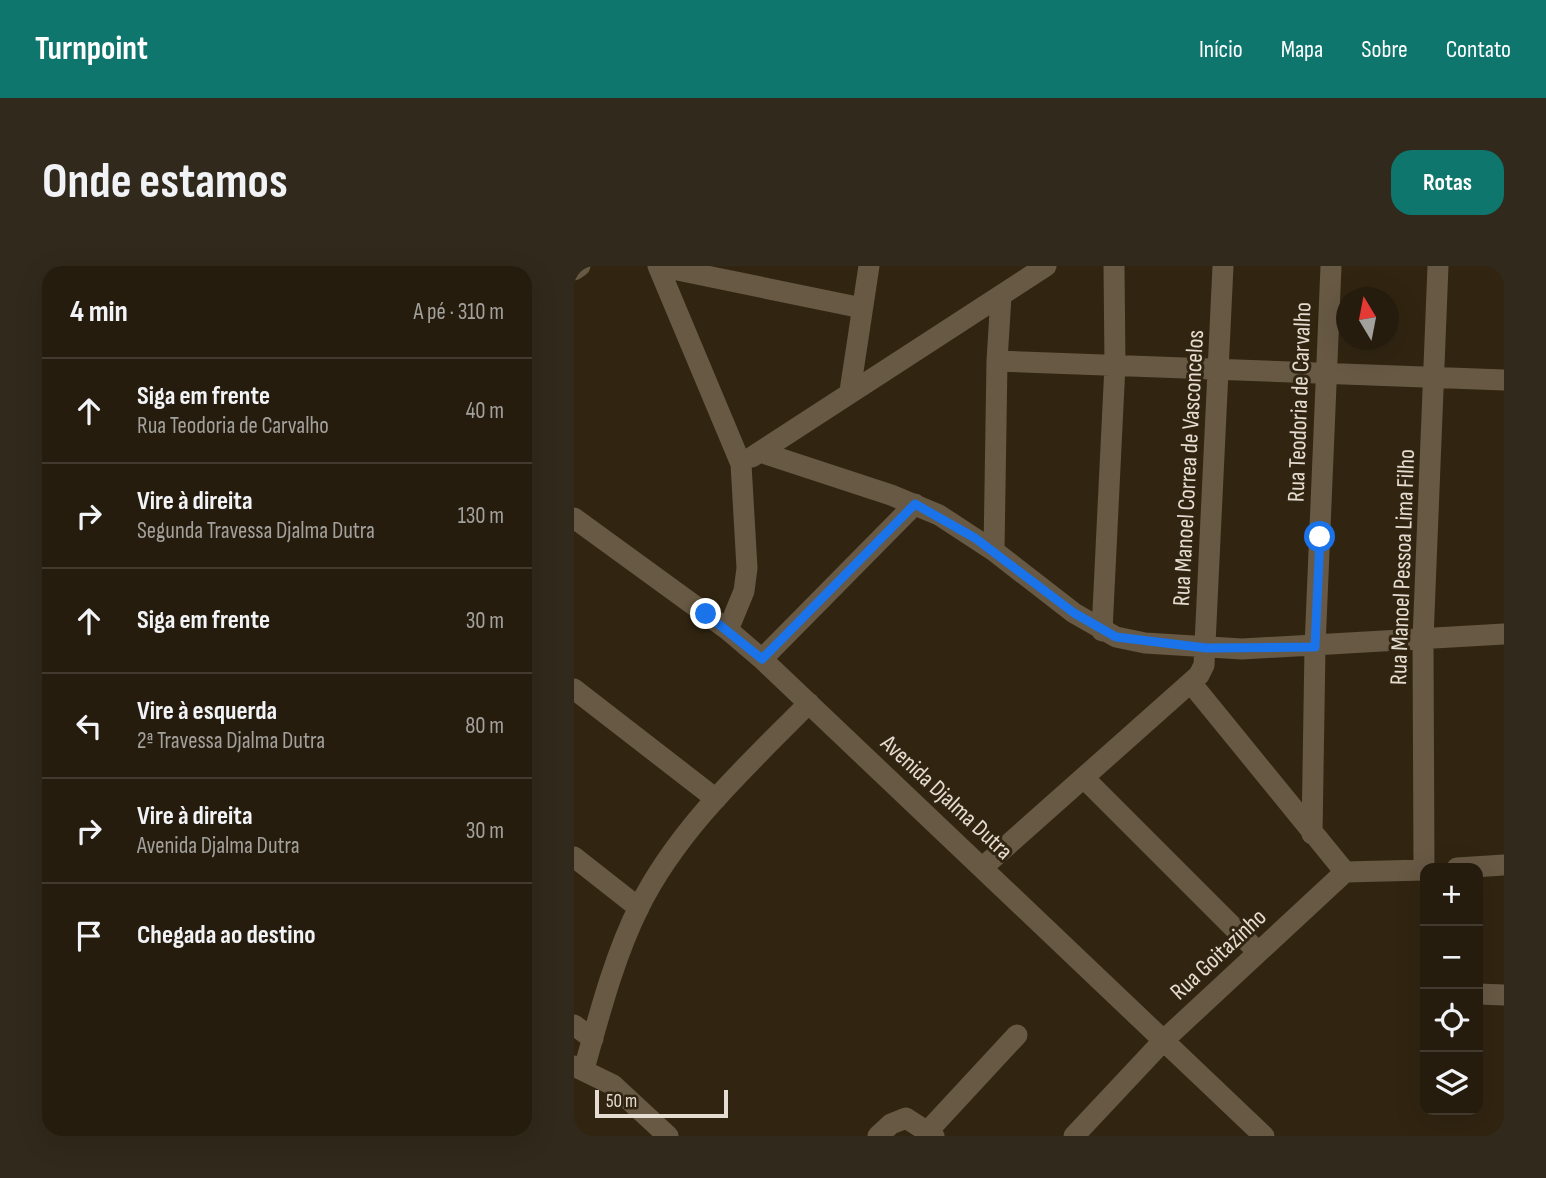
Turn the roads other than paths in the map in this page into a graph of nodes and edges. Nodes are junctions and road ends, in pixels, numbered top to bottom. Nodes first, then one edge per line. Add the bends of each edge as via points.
1 (580, 266) edge
2 (658, 266) edge
3 (869, 266) edge
4 (1046, 266) edge
5 (1114, 266) edge
6 (1223, 266) edge
7 (1331, 266) edge
8 (1438, 266) edge
9 (574, 270) edge
10 (1001, 296) junction
11 (862, 309) junction
12 (997, 361) junction
13 (1115, 365) junction
14 (1219, 369) junction
15 (1327, 373) junction
16 (1435, 377) junction
17 (1504, 380) edge
18 (850, 391) junction
19 (760, 452) junction
20 (741, 464) junction
21 (915, 504) junction
22 (574, 518) edge
23 (995, 551) junction
24 (728, 630) junction
25 (1102, 631) junction
26 (1504, 634) edge
27 (1423, 639) junction
28 (1315, 647) junction
29 (1206, 648) junction
30 (762, 659) junction
31 (1191, 683) junction
32 (574, 690) edge
33 (809, 703) junction
34 (1084, 778) junction
35 (716, 799) junction
36 (1312, 834) junction
37 (574, 857) edge
38 (1425, 863) edge
39 (1504, 866) edge
40 (983, 867) junction
41 (1483, 867) edge
42 (1420, 870) edge
43 (1345, 872) junction
44 (639, 908) junction
45 (1258, 952) junction
46 (1483, 994) edge
47 (1504, 995) edge
48 (574, 1025) edge
49 (1017, 1035) dead end
50 (593, 1039) junction
51 (1164, 1040) junction
52 (579, 1067) edge
53 (925, 1129) edge
54 (1082, 1133) edge
55 (668, 1136) edge
56 (878, 1136) edge
57 (1264, 1136) edge

1 - 9 street
2 - 11 street
2 - 20 street
3 - 11 street
4 - 10 street
5 - 13 street
6 - 14 street, Rua Manoel Correa de Vasconcelos
7 - 15 street, Rua Teodoria de Carvalho
8 - 16 street, Rua Manoel Pessoa Lima Filho
10 - 12 street
10 - 18 street
11 - 18 street
12 - 13 street
12 - 23 street
13 - 14 street
13 - 25 street
14 - 15 street
14 - 29 street, Rua Manoel Correa de Vasconcelos
15 - 16 street
15 - 28 street, Rua Teodoria de Carvalho
16 - 17 street
16 - 27 street, Rua Manoel Pessoa Lima Filho
18 - 19 street
19 - 20 street
19 - 21 street
20 - 24 street via 747,568 744,591
21 - 23 street
21 - 30 street
22 - 24 street, Avenida Djalma Dutra
23 - 25 street
24 - 30 street, Avenida Djalma Dutra
25 - 29 street via 1144,642
26 - 27 street
27 - 28 street
27 - 38 street, Rua Manoel Pessoa Lima Filho
28 - 29 street
28 - 36 street, Rua Teodoria de Carvalho
29 - 31 street, Rua Manoel Correa de Vasconcelos via 1199,676
30 - 33 street, Avenida Djalma Dutra
31 - 34 street, Rua Manoel Correa de Vasconcelos
31 - 36 street
32 - 35 street
33 - 35 street
33 - 40 street, Avenida Djalma Dutra
34 - 40 street, Rua Manoel Correa de Vasconcelos
34 - 45 street
35 - 44 street via 687,832
36 - 43 street
37 - 44 street
39 - 41 street
40 - 51 street, Avenida Djalma Dutra
42 - 43 street
43 - 45 street, Rua Goitazinho
44 - 50 street
45 - 51 street, Rua Goitazinho
46 - 47 street
48 - 50 street
49 - 53 street
50 - 52 street
51 - 54 street, Rua Goitazinho
51 - 57 street, Avenida Djalma Dutra
52 - 55 street via 612,1085
53 - 56 street via 897,1120

